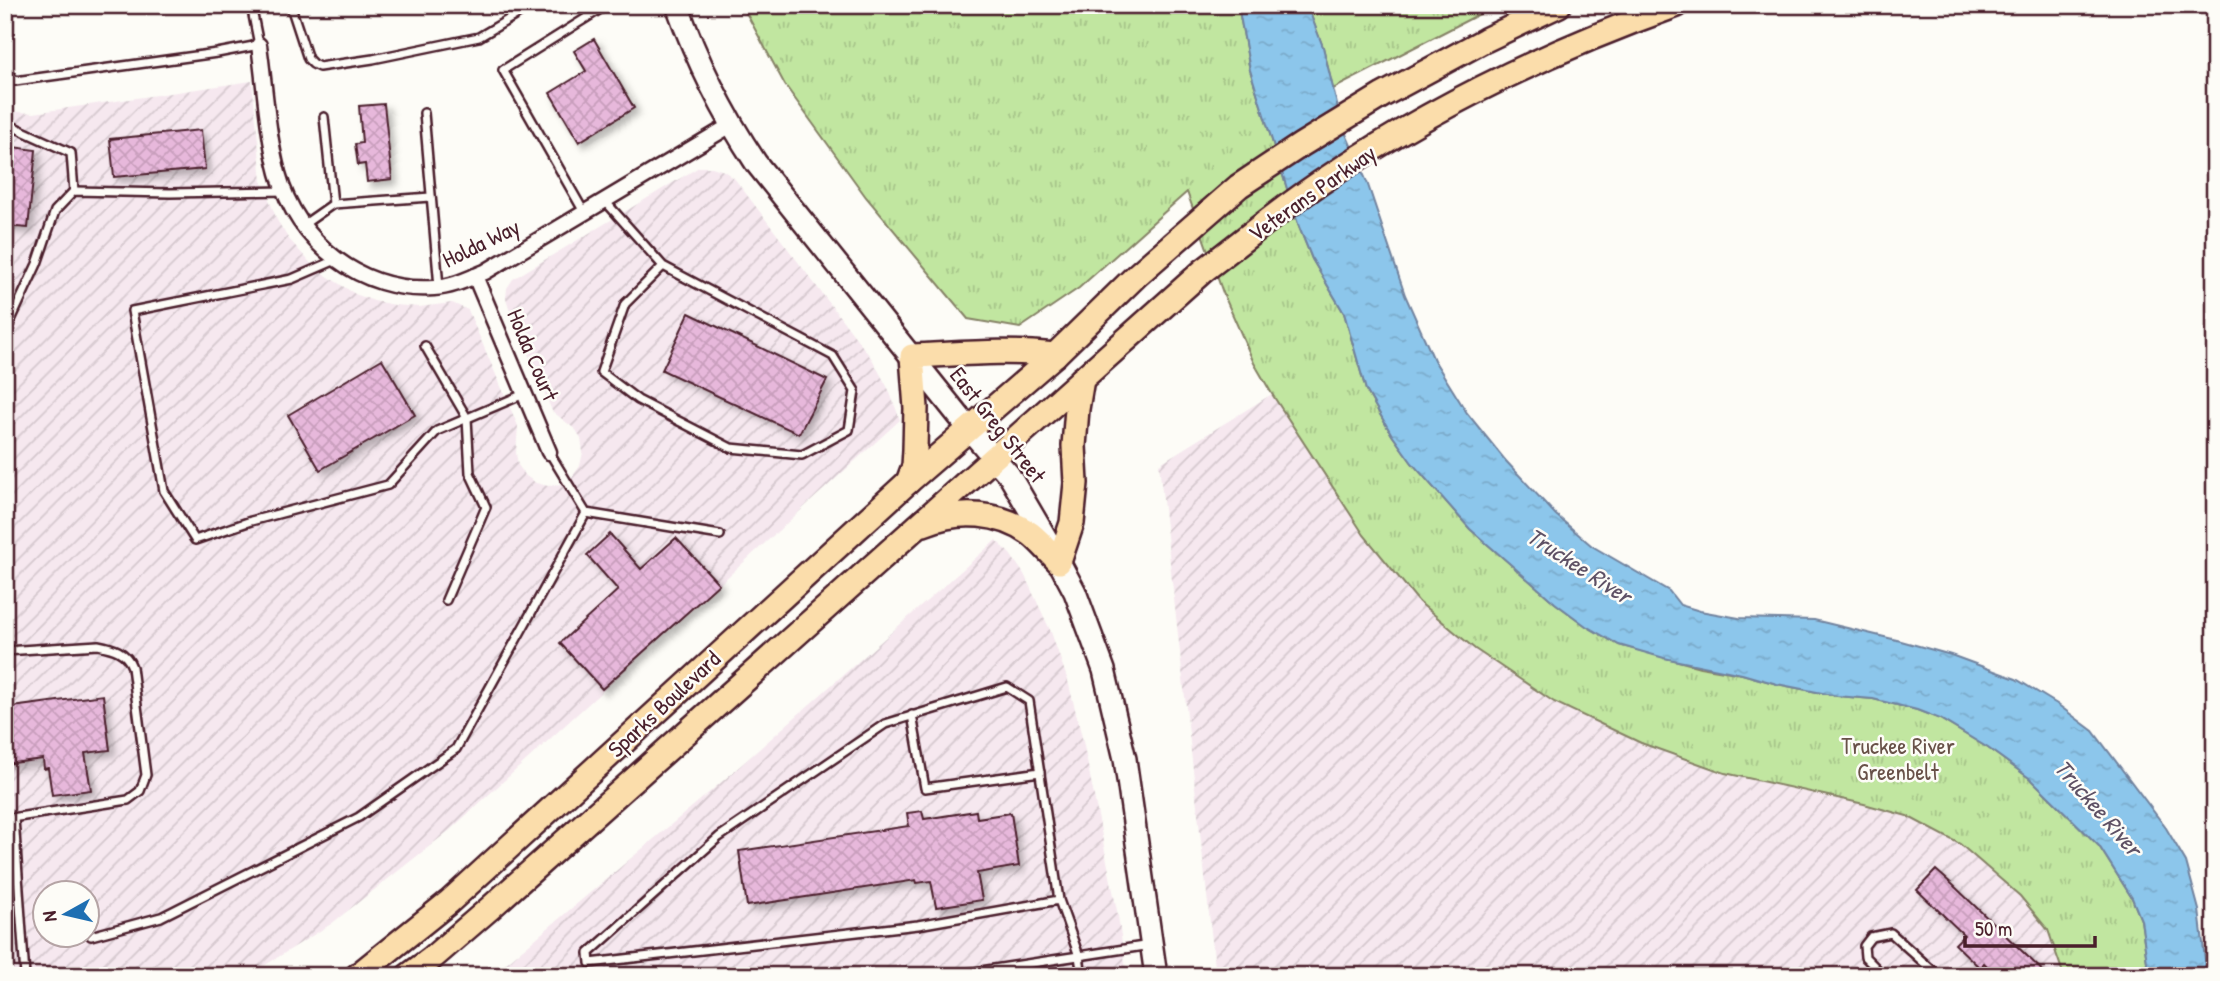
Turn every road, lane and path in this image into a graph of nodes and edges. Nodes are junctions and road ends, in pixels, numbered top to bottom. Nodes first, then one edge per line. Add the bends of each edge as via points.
1 (253, 5) edge
2 (533, 5) edge
3 (607, 5) edge
4 (677, 5) edge
5 (1559, 5) edge
6 (1677, 5) edge
7 (288, 6) edge
8 (259, 45) junction
9 (5, 69) edge
10 (424, 113) dead end
11 (324, 117) dead end
12 (731, 125) junction
13 (5, 127) edge
14 (74, 191) junction
15 (285, 191) junction
16 (431, 197) junction
17 (604, 200) junction
18 (332, 204) junction
19 (584, 212) junction
20 (303, 226) junction
21 (336, 260) junction
22 (663, 266) junction
23 (475, 276) junction
24 (439, 288) junction
25 (5, 333) edge
26 (425, 346) dead end
27 (1055, 355) junction
28 (912, 356) junction
29 (1082, 379) junction
30 (525, 394) junction
31 (467, 418) junction
32 (970, 430) junction
33 (549, 452) joint
34 (995, 457) junction
35 (908, 482) junction
36 (586, 513) junction
37 (915, 528) junction
38 (720, 535) dead end
39 (1059, 562) junction
40 (446, 600) dead end
41 (5, 651) edge
42 (912, 715) junction
43 (1040, 772) junction
44 (14, 818) junction
45 (5, 819) edge
46 (1059, 900) junction
47 (102, 933) edge
48 (1143, 946) dead end
49 (1079, 956) junction
50 (25, 976) edge
51 (357, 976) edge
52 (408, 976) edge
53 (948, 976) edge
54 (1082, 976) edge
55 (1156, 976) edge
56 (1884, 976) edge
57 (1936, 976) edge

1 - 8 lane
2 - 7 lane via 479,37 319,67 308,59
3 - 19 lane via 503,70
4 - 12 main road, East Greg Street via 708,83
5 - 27 main road, Veterans Parkway via 1383,95 1239,186
6 - 29 main road, Veterans Parkway via 1515,72 1326,179 1203,271
8 - 9 lane via 15,81
8 - 15 street, Holda Way via 272,145
10 - 16 lane
11 - 18 lane
12 - 17 street, Holda Way
12 - 28 main road, East Greg Street via 786,202
13 - 14 lane via 71,153
14 - 15 lane
14 - 25 lane via 55,211
15 - 20 street, Holda Way
16 - 18 lane
16 - 24 lane
17 - 19 street, Holda Way
17 - 22 lane
18 - 20 lane
19 - 23 street, Holda Way
20 - 21 street, Holda Way
21 - 24 street, Holda Way via 391,285
21 - 31 lane via 292,279 132,311 164,491 195,540 388,485 437,431
22 - 22 lane via 833,356 855,391 849,430 802,455 731,448 638,400 601,372 625,304
23 - 24 street, Holda Way
23 - 30 street, Holda Court
26 - 31 lane
27 - 28 main road via 1023,351
27 - 32 main road, Veterans Parkway
28 - 32 main road, East Greg Street
28 - 35 main road via 915,450
29 - 34 main road, Veterans Parkway
29 - 39 main road via 1072,523
30 - 31 lane
30 - 33 street, Holda Court
31 - 40 lane via 470,473 486,507
32 - 34 main road, East Greg Street
32 - 35 main road, Sparks Boulevard
33 - 36 lane
34 - 37 main road, Sparks Boulevard
34 - 39 main road, East Greg Street
35 - 51 main road, Sparks Boulevard via 449,902
36 - 38 lane
36 - 47 lane via 456,749 359,817 161,917
37 - 39 main road via 940,517 984,515 1031,534
37 - 52 main road, Sparks Boulevard
39 - 55 main road, East Greg Street via 1090,628 1118,721
41 - 44 lane via 98,645 128,658 146,775 140,791 128,800
42 - 43 lane via 925,788
42 - 43 lane via 1007,687 1029,701
42 - 46 lane via 885,724 719,837 589,953 590,963 918,925
43 - 46 lane
44 - 45 lane
44 - 50 lane
46 - 49 lane
48 - 49 lane
49 - 53 lane
49 - 54 lane
56 - 57 lane via 1865,957 1864,946 1871,937 1891,933

